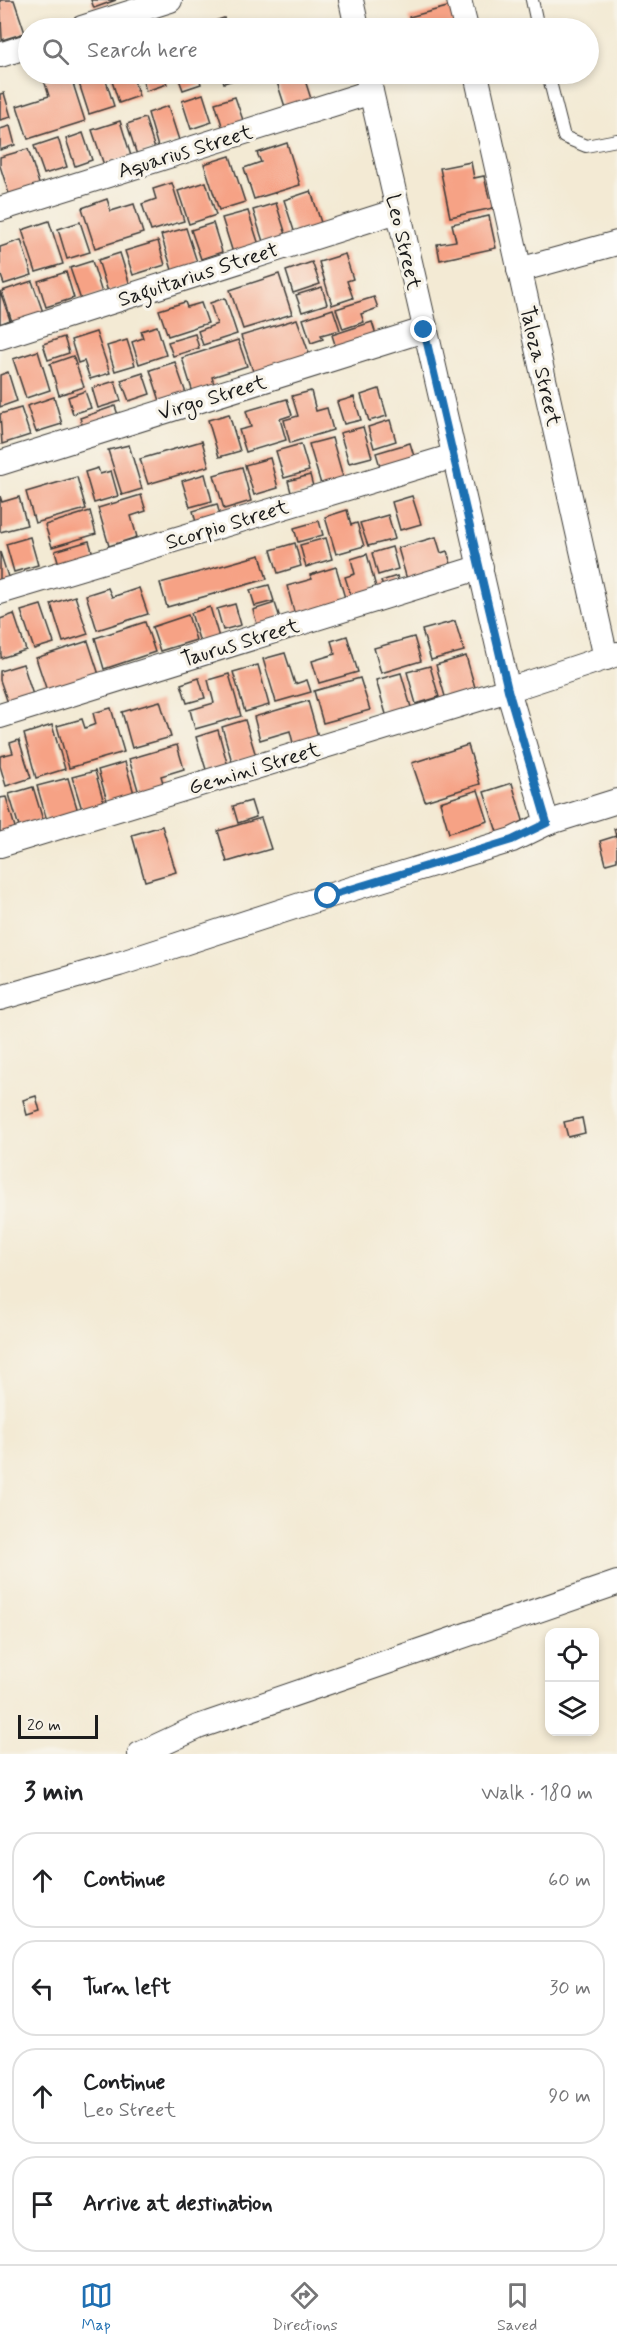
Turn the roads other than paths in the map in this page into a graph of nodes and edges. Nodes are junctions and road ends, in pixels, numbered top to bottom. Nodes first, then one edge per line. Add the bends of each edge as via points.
1 (170, 0) edge
2 (351, 0) edge
3 (459, 0) edge
4 (532, 0) edge
5 (113, 18) edge
6 (355, 18) edge
7 (464, 18) edge
8 (536, 18) edge
9 (18, 49) edge
10 (0, 55) edge
11 (366, 84) edge
12 (369, 84) edge
13 (478, 84) edge
14 (551, 84) edge
15 (617, 140) edge
16 (0, 209) edge
17 (397, 211) junction
18 (617, 243) edge
19 (519, 270) junction
20 (424, 330) junction
21 (0, 337) edge
22 (454, 456) junction
23 (0, 463) edge
24 (480, 567) junction
25 (0, 592) edge
26 (612, 656) edge
27 (508, 690) junction
28 (0, 716) edge
29 (617, 801) edge
30 (547, 823) junction
31 (0, 846) edge
32 (0, 998) edge
33 (617, 1583) edge
34 (140, 1754) edge

1 - 5 street
2 - 6 street
3 - 7 street
4 - 8 lane
9 - 10 street
11 - 16 street, Aquarius Street
12 - 17 street, Leo Street
13 - 19 street, Taloza Street
14 - 15 lane via 564,137 586,146
17 - 20 street, Leo Street
17 - 21 street, Saguitarius Street
18 - 19 street
19 - 26 street, Taloza Street
20 - 22 street, Leo Street
20 - 23 street, Virgo Street
22 - 24 street, Leo Street
22 - 25 street, Scorpio Street
24 - 27 street, Leo Street
24 - 28 street, Taurus Street
26 - 27 street, Gemini Street
27 - 30 street, Leo Street
27 - 31 street, Gemini Street
29 - 30 street
30 - 32 street via 512,840
33 - 34 street via 198,1727

